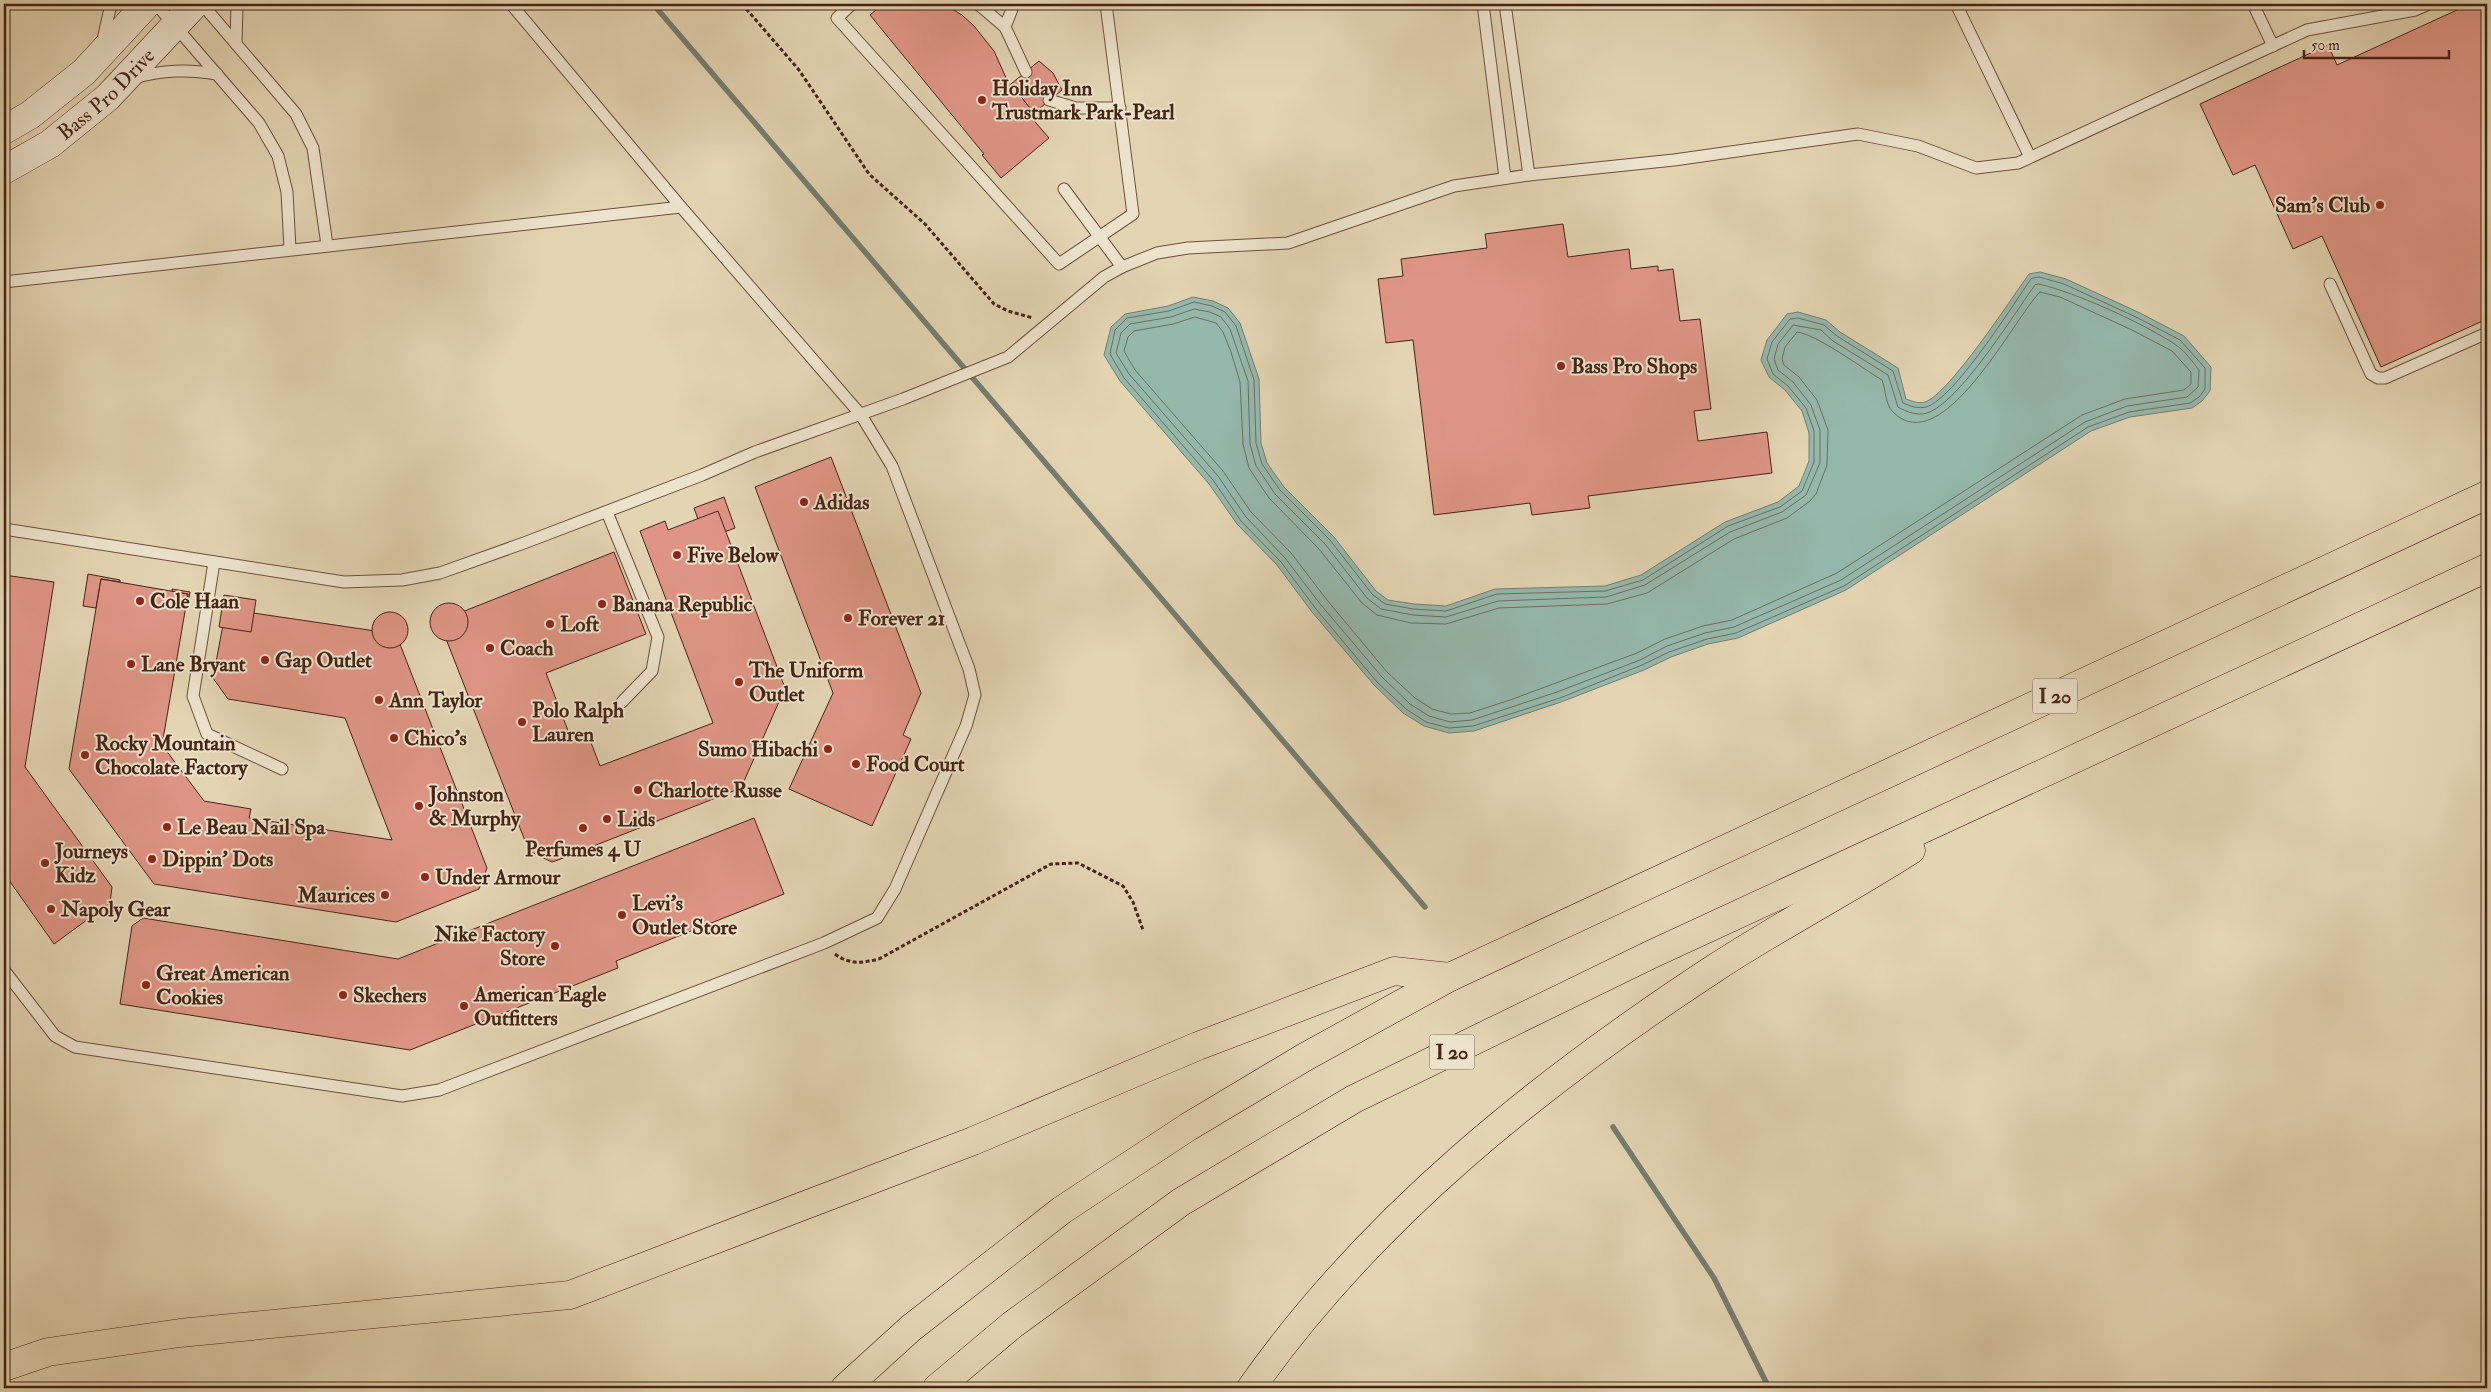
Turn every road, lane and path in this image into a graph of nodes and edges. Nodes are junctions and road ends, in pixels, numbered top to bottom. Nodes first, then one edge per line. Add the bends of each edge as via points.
1 (111, 4) edge
2 (147, 4) edge
3 (156, 4) edge
4 (195, 4) edge
5 (202, 4) edge
6 (237, 4) edge
7 (511, 4) edge
8 (742, 4) edge
9 (852, 4) edge
10 (978, 4) edge
11 (1014, 4) edge
12 (1106, 4) edge
13 (1483, 4) edge
14 (1506, 4) edge
15 (1956, 4) edge
16 (2254, 4) edge
17 (2429, 4) edge
18 (174, 26) junction
19 (1005, 28) junction
20 (236, 44) junction
21 (2273, 46) junction
22 (100, 55) junction
23 (1026, 72) dead end
24 (217, 74) junction
25 (123, 81) junction
26 (1049, 100) dead end
27 (1120, 108) junction
28 (4, 130) edge
29 (2030, 157) junction
30 (4, 170) edge
31 (1529, 175) junction
32 (1505, 178) junction
33 (1064, 189) dead end
34 (681, 207) junction
35 (1101, 236) junction
36 (328, 245) junction
37 (290, 249) junction
38 (1122, 267) junction
39 (4, 282) edge
40 (2330, 284) dead end
41 (1046, 326) junction
42 (2487, 334) edge
43 (860, 414) junction
44 (2487, 495) edge
45 (607, 512) junction
46 (4, 529) edge
47 (214, 562) junction
48 (2487, 568) edge
49 (622, 702) dead end
50 (282, 769) dead end
51 (2009, 789) junction
52 (1143, 930) dead end
53 (824, 943) junction
54 (4, 970) edge
55 (1450, 977) junction
56 (4, 1367) edge
57 (844, 1388) edge
58 (937, 1388) edge
59 (1251, 1388) edge

1 - 22 lane
2 - 22 street, Bass Pro Drive
3 - 18 lane
4 - 18 street, Bass Pro Drive
5 - 20 lane
6 - 20 lane
7 - 34 lane
8 - 41 path via 799,70 869,174 925,224 994,304 1008,312 1032,317
9 - 35 lane via 837,18 1058,264
10 - 19 lane
11 - 19 lane
12 - 27 lane
13 - 32 lane
14 - 31 lane
15 - 29 lane
16 - 21 lane
17 - 21 lane via 2415,10 2319,26
18 - 24 lane
18 - 25 street, Bass Pro Drive
19 - 23 lane
20 - 36 lane via 296,114 313,148
21 - 29 lane
22 - 28 street, Bass Pro Drive via 84,72
24 - 25 lane via 188,69 159,71
24 - 37 lane via 259,123 278,156 287,192
25 - 30 street, Bass Pro Drive via 50,144
26 - 27 lane via 1076,108
27 - 35 lane via 1133,214
29 - 31 lane via 2018,163 1976,168 1918,146 1858,134 1674,160
31 - 32 lane
32 - 38 lane via 1454,186 1288,243 1188,248 1157,253
33 - 35 lane
34 - 36 lane
34 - 43 lane
35 - 38 lane
36 - 37 lane
37 - 39 lane
38 - 41 lane via 1104,277
40 - 42 lane via 2371,374 2378,378 2386,378
41 - 43 lane via 1008,357
43 - 45 lane
43 - 53 lane via 892,466 969,669 975,695 966,726 895,889 876,918
44 - 55 highway, I 20
45 - 47 lane via 457,567 402,580 344,582
45 - 49 lane via 658,637 652,671
46 - 47 lane
47 - 50 lane via 193,696 207,734
48 - 51 highway, I 20
51 - 58 highway, I 20 via 1650,955 1354,1100 1181,1202 1012,1325
51 - 59 highway via 1853,887 1717,966 1562,1076 1454,1166 1381,1234 1311,1310
52 - 53 path via 1123,886 1078,863 1066,862 1050,864 879,959 848,962
53 - 54 lane via 439,1090 402,1096 75,1047 55,1036 42,1023
55 - 56 highway via 1394,971 1198,1046 973,1141 570,1294 180,1333 48,1352
55 - 57 highway, I 20 via 1305,1057 1188,1127 1062,1210 911,1328

